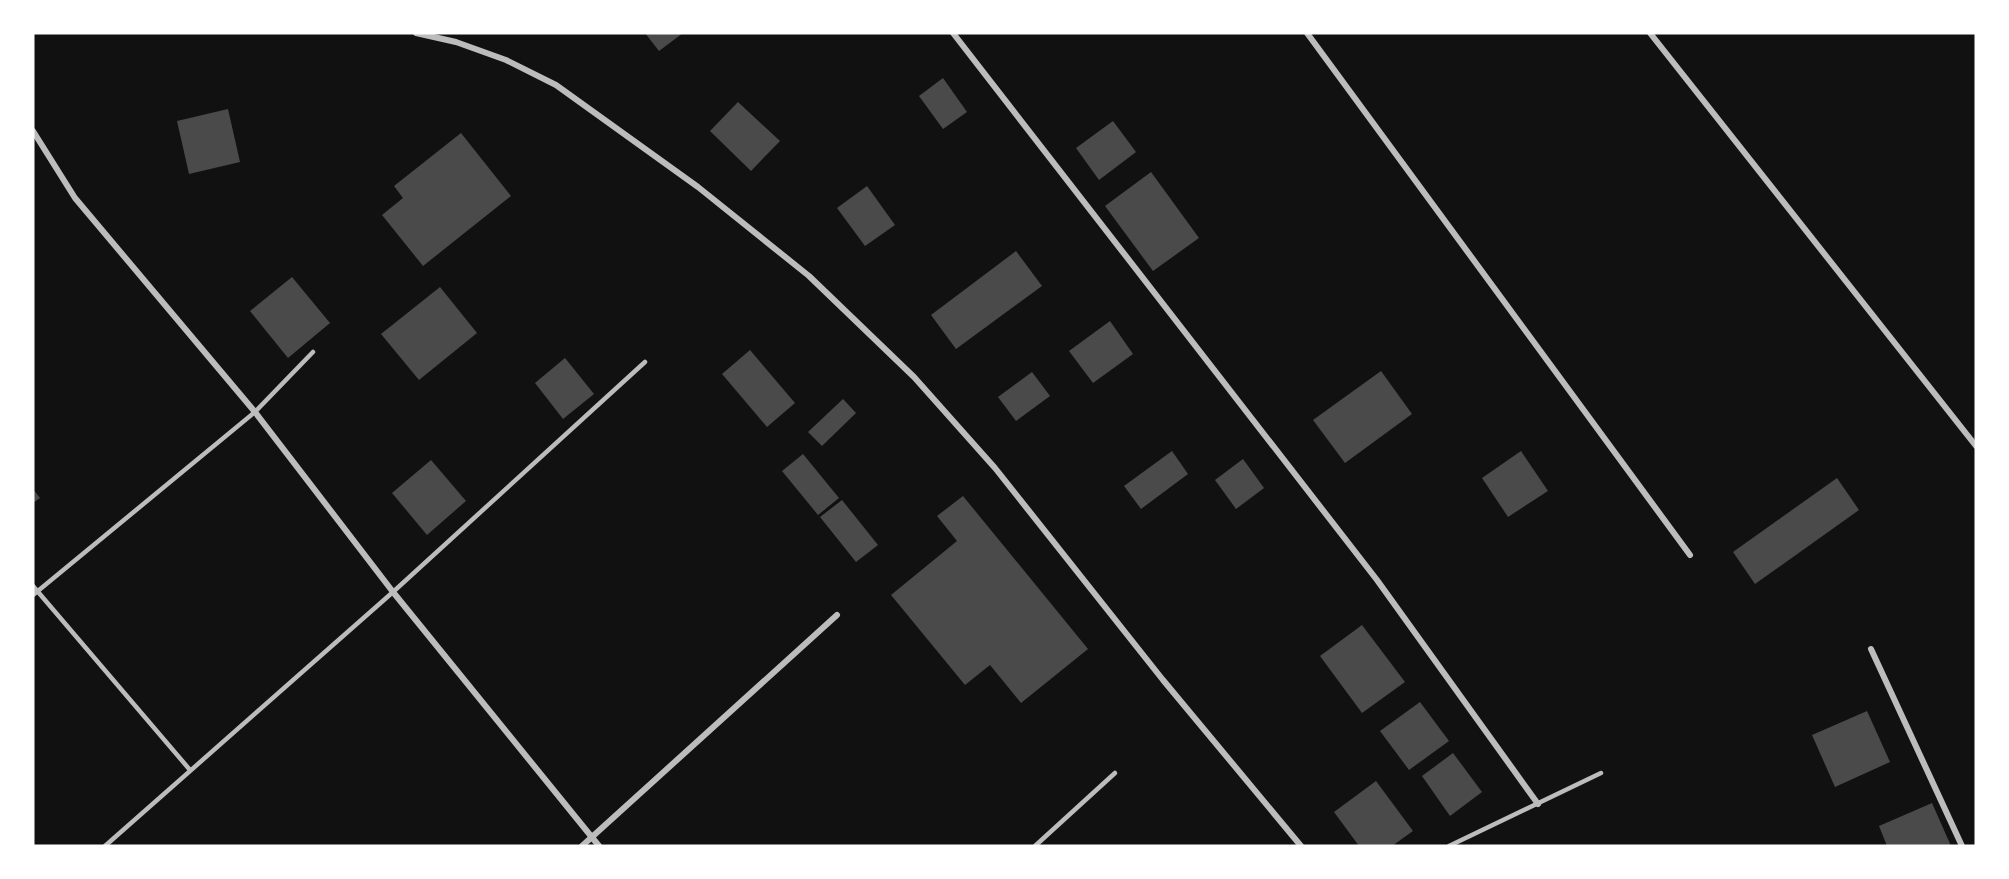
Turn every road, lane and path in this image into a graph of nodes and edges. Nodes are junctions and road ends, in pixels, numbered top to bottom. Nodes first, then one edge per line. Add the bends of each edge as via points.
1 (416, 33) edge
2 (953, 33) edge
3 (1307, 33) edge
4 (1650, 33) edge
5 (33, 131) edge
6 (313, 352) dead end
7 (645, 362) dead end
8 (255, 412) junction
9 (1976, 446) edge
10 (1690, 555) dead end
11 (33, 586) edge
12 (393, 592) junction
13 (35, 593) edge
14 (837, 615) dead end
15 (1871, 649) dead end
16 (189, 770) junction
17 (1115, 773) dead end
18 (1600, 773) dead end
19 (1538, 804) junction
20 (592, 837) junction
21 (105, 846) edge
22 (582, 846) edge
23 (599, 846) edge
24 (1035, 846) edge
25 (1301, 846) edge
26 (1449, 846) edge
27 (1962, 846) edge

1 - 25 street via 506,60 556,86 699,187 809,276 914,377 995,468
2 - 19 street via 1377,580
3 - 10 street
4 - 9 street
5 - 8 street via 75,198
6 - 8 lane
7 - 12 lane
8 - 12 street
8 - 13 lane
11 - 13 lane
12 - 16 lane
12 - 20 street
13 - 16 lane
14 - 20 street
15 - 27 street
16 - 21 lane
17 - 24 lane
18 - 19 lane
19 - 26 lane
20 - 22 street
20 - 23 street

